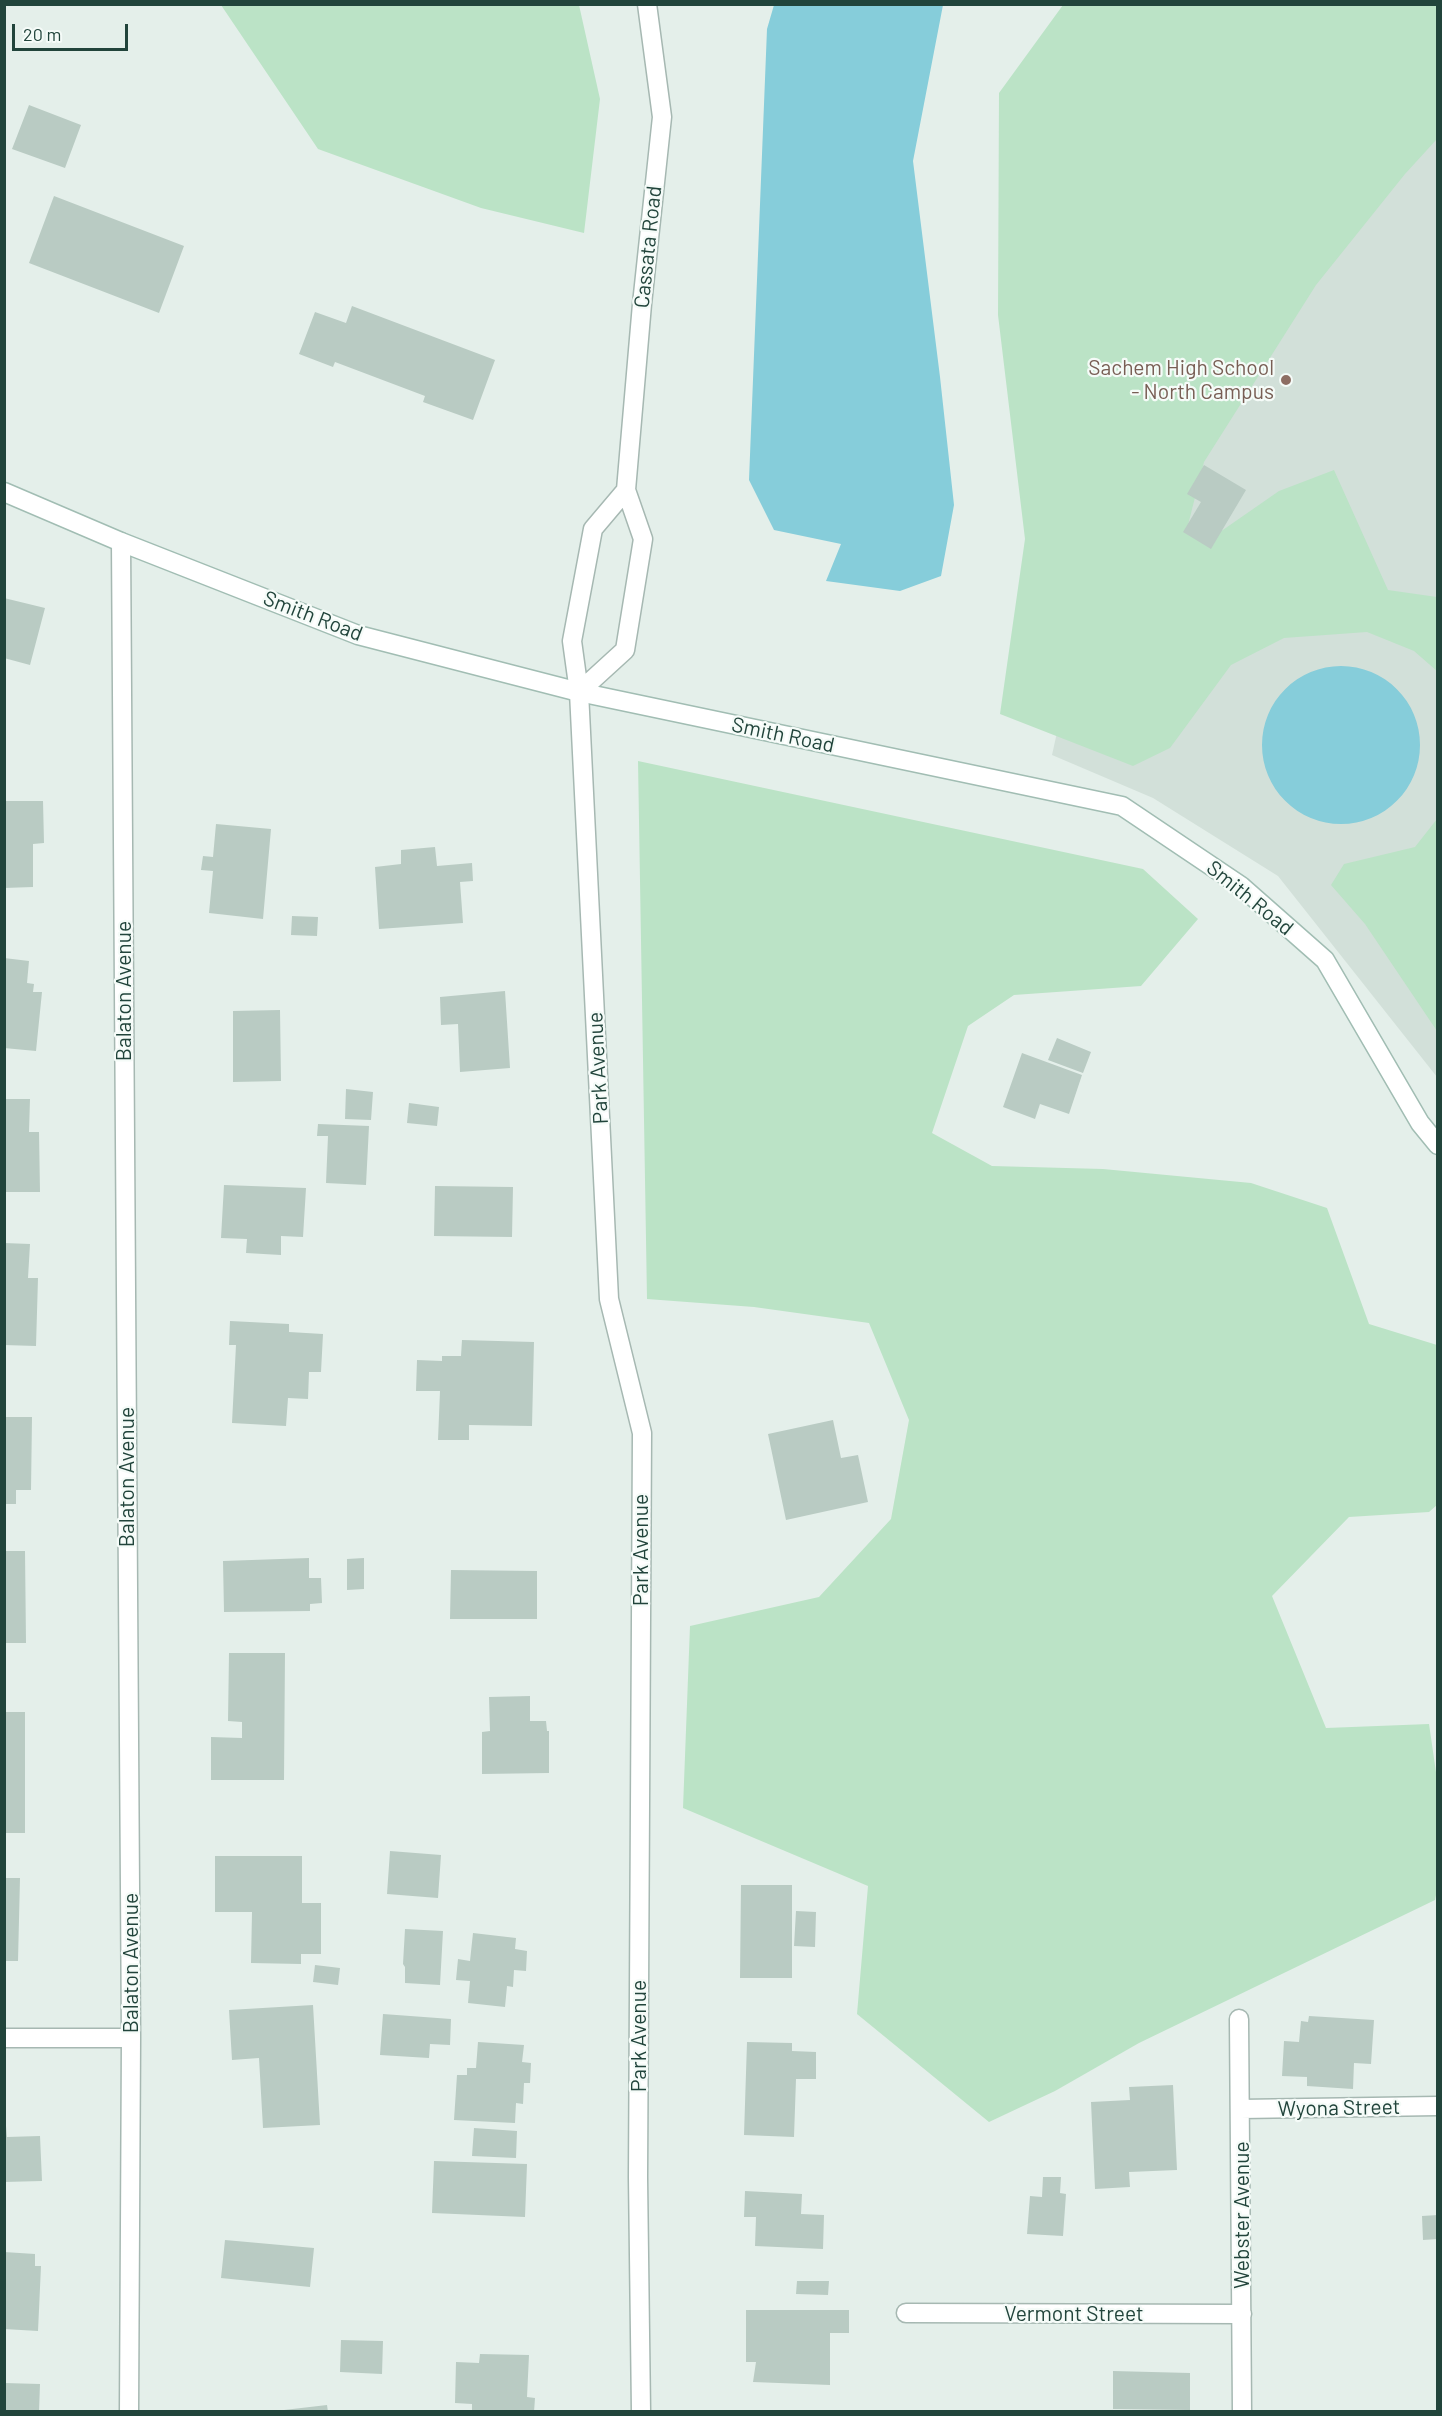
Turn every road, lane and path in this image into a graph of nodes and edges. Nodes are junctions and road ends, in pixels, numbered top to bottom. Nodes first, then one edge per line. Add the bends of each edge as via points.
1 (647, 4) edge
2 (626, 490) junction
3 (4, 492) edge
4 (122, 542) junction
5 (579, 692) junction
6 (1437, 1145) edge
7 (1239, 2019) dead end
8 (4, 2038) edge
9 (131, 2038) junction
10 (1437, 2106) edge
11 (1241, 2109) junction
12 (906, 2313) dead end
13 (1242, 2314) junction
14 (129, 2412) edge
15 (640, 2412) edge
16 (1242, 2412) edge

1 - 2 street, Cassata Road via 662,117
2 - 5 street via 593,529 572,641
2 - 5 street, Cassata Road via 643,539 625,650
3 - 4 street, Smith Road
4 - 5 street, Smith Road via 358,635
4 - 9 street, Balaton Avenue
5 - 6 street, Smith Road via 1122,806 1241,886 1325,960 1420,1124
5 - 15 street, Park Avenue via 609,1299 642,1433
7 - 11 street, Webster Avenue
8 - 9 street
9 - 14 street, Balaton Avenue
10 - 11 street, Wyona Street
11 - 13 street, Webster Avenue
12 - 13 street, Vermont Street
13 - 16 street, Webster Avenue

